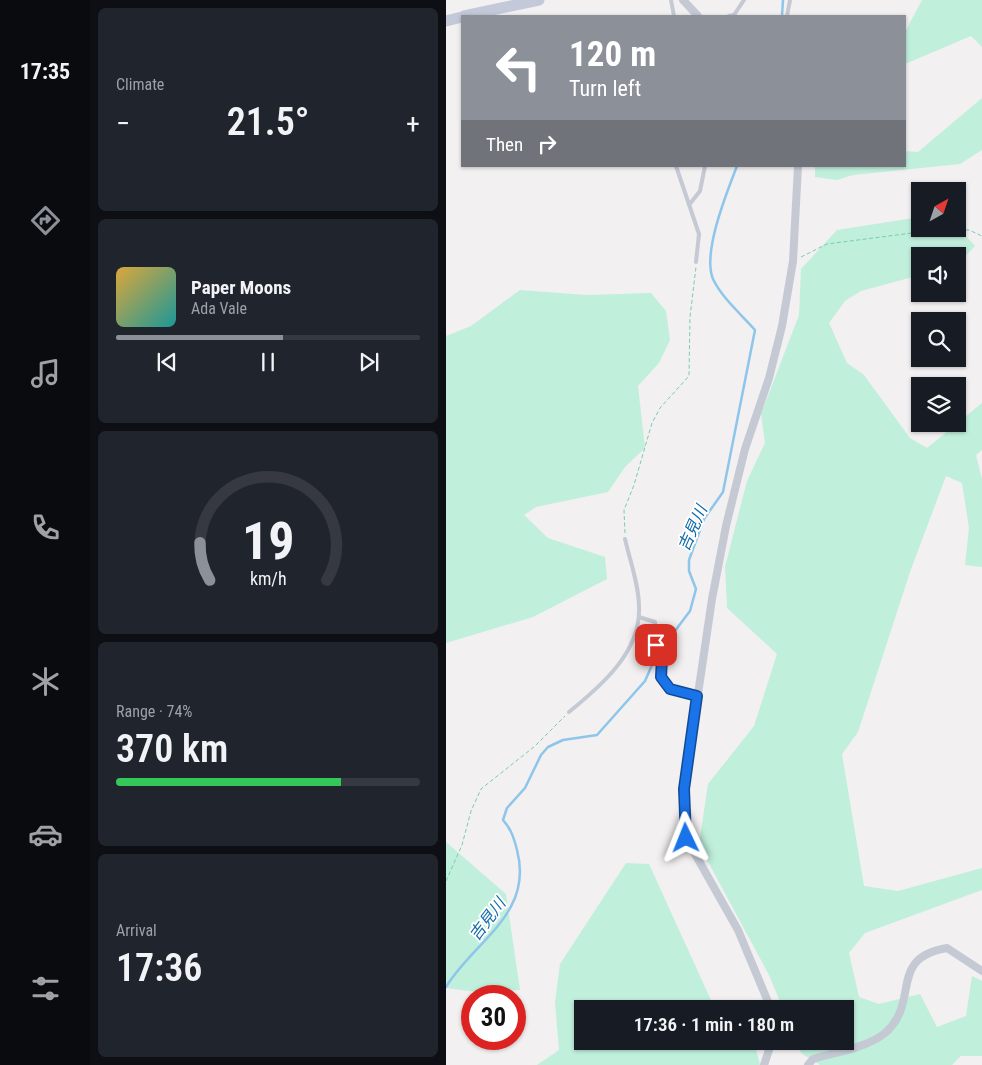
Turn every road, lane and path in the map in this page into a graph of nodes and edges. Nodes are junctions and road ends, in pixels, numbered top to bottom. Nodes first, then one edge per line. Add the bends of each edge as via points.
1 (539, 0) edge
2 (671, 0) edge
3 (683, 0) edge
4 (744, 0) edge
5 (790, 0) edge
6 (468, 15) edge
7 (674, 15) edge
8 (697, 15) edge
9 (734, 15) edge
10 (787, 15) edge
11 (461, 16) edge
12 (446, 20) edge
13 (676, 167) edge
14 (705, 167) edge
15 (798, 167) edge
16 (689, 205) junction
17 (966, 230) edge
18 (911, 233) edge
19 (982, 236) edge
20 (793, 261) junction
21 (696, 262) joint
22 (625, 539) joint
23 (639, 617) junction
24 (697, 696) junction
25 (569, 712) joint
26 (446, 881) edge
27 (982, 971) edge
28 (767, 1000) edge
29 (769, 1050) edge
30 (764, 1065) edge
31 (808, 1065) edge

1 - 6 main road
2 - 7 lane
3 - 8 street
4 - 9 lane
5 - 10 lane
11 - 12 main road
13 - 16 lane
14 - 16 lane via 700,191
15 - 20 street
16 - 21 lane via 698,234
17 - 19 path
18 - 20 path via 826,244
20 - 24 street via 782,326 726,526
21 - 22 path via 690,317 689,376 660,408 652,423 624,510
22 - 23 lane
23 - 24 lane via 655,622 656,645 662,658 661,677 670,689
23 - 25 lane via 637,634 628,651 597,690
24 - 28 street via 684,789 686,838 738,930
25 - 26 path via 535,746 481,788
27 - 31 street via 947,948 923,955 910,968 904,1007 884,1034 813,1059
29 - 30 street

